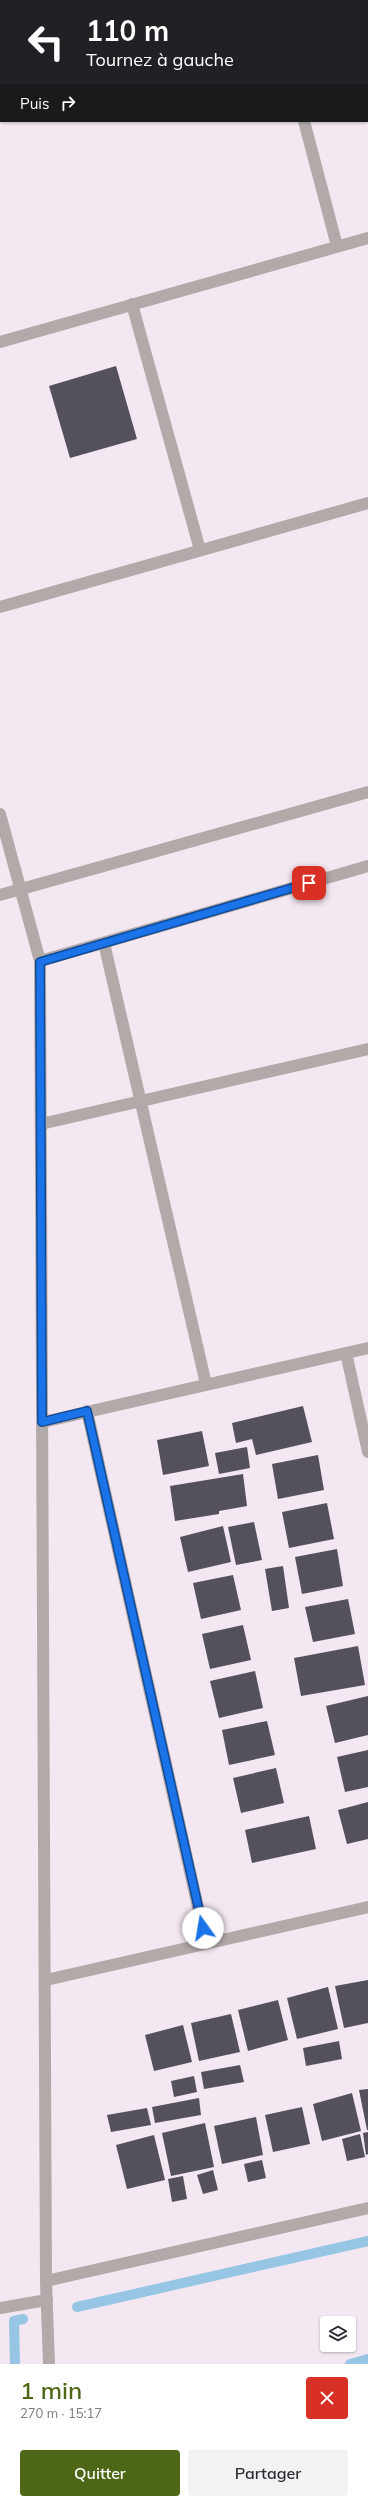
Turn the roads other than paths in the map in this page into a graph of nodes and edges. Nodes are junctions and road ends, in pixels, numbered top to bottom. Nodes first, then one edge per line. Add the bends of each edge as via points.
1 (304, 122) edge
2 (368, 238) edge
3 (337, 246) junction
4 (132, 304) junction
5 (0, 342) edge
6 (368, 503) edge
7 (200, 550) junction
8 (0, 607) edge
9 (368, 792) edge
10 (0, 814) edge
11 (368, 866) edge
12 (21, 890) junction
13 (0, 895) edge
14 (104, 943) junction
15 (40, 962) junction
16 (368, 1049) edge
17 (141, 1101) junction
18 (41, 1124) junction
19 (368, 1348) edge
20 (346, 1353) junction
21 (206, 1384) junction
22 (87, 1411) junction
23 (42, 1422) junction
24 (368, 1452) edge
25 (368, 1907) edge
26 (206, 1944) junction
27 (46, 1980) junction
28 (368, 2208) edge
29 (46, 2281) junction
30 (47, 2300) junction
31 (0, 2308) edge
32 (49, 2364) edge

1 - 3 street
2 - 3 street
3 - 4 street
4 - 5 street
4 - 7 street
6 - 7 street
7 - 8 street
9 - 12 street
10 - 12 street
11 - 14 street
12 - 13 street
12 - 15 street
14 - 15 street
14 - 17 street
15 - 18 street
16 - 17 street
17 - 18 street
17 - 21 street
18 - 23 street
19 - 20 street
20 - 21 street
20 - 24 street
21 - 22 street
22 - 23 street
22 - 26 street
23 - 27 street
25 - 26 street
26 - 27 street
27 - 29 street
28 - 29 street
29 - 30 street
30 - 31 street
30 - 32 street

